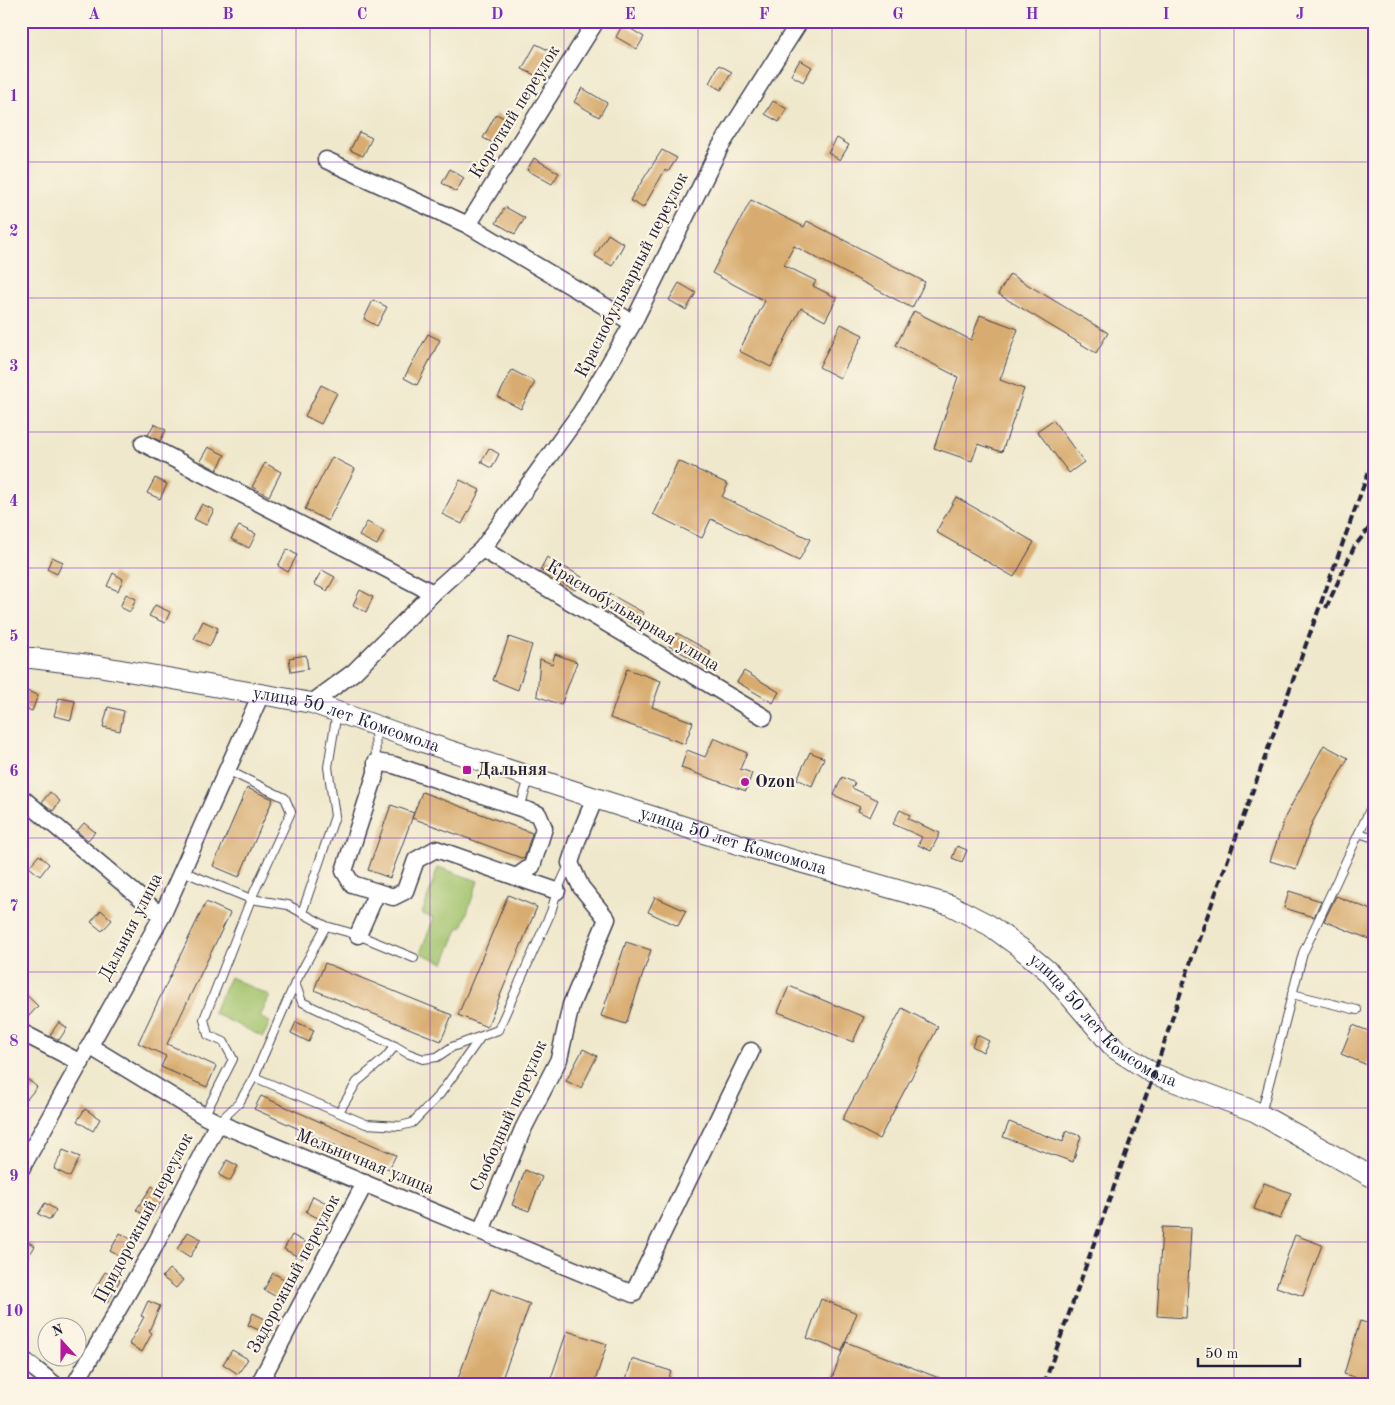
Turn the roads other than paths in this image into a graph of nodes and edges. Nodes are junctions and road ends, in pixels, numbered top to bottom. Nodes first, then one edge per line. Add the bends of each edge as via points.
1 (596, 21) edge
2 (800, 21) edge
3 (326, 160) dead end
4 (468, 225) junction
5 (633, 323) junction
6 (143, 444) dead end
7 (482, 549) junction
8 (434, 593) junction
9 (21, 658) edge
10 (260, 694) junction
11 (312, 703) junction
12 (337, 712) junction
13 (764, 717) dead end
14 (375, 725) junction
15 (376, 762) junction
16 (227, 770) junction
17 (529, 777) junction
18 (21, 797) edge
19 (594, 798) junction
20 (1374, 801) edge
21 (520, 808) junction
22 (1359, 833) junction
23 (1374, 838) edge
24 (570, 863) junction
25 (182, 871) junction
26 (516, 877) junction
27 (557, 891) junction
28 (377, 892) junction
29 (251, 899) junction
30 (302, 913) junction
31 (162, 916) junction
32 (326, 926) junction
33 (358, 935) junction
34 (414, 958) dead end
35 (294, 983) junction
36 (1292, 994) junction
37 (1357, 1010) dead end
38 (21, 1032) edge
39 (480, 1038) junction
40 (395, 1046) junction
41 (91, 1047) junction
42 (751, 1051) dead end
43 (81, 1063) junction
44 (254, 1077) junction
45 (339, 1112) junction
46 (1260, 1114) junction
47 (211, 1119) junction
48 (21, 1169) edge
49 (1374, 1178) edge
50 (364, 1183) junction
51 (481, 1231) junction
52 (21, 1358) edge
53 (54, 1384) edge
54 (75, 1384) edge
55 (258, 1384) edge

1 - 4 street, Короткий переулок
2 - 5 street, Краснобульварный переулок via 720,147
3 - 4 street
4 - 5 street
5 - 7 street, Краснобульварный переулок via 581,412
6 - 8 street
7 - 8 street, Краснобульварный переулок
7 - 13 street, Краснобульварная улица
8 - 11 street, Краснобульварный переулок via 354,672
9 - 10 street, улица 50 лет Комсомола via 98,666
10 - 11 street, улица 50 лет Комсомола
10 - 16 street, Дальняя улица
11 - 12 street, улица 50 лет Комсомола
12 - 14 street, улица 50 лет Комсомола
12 - 30 lane via 328,767 335,816
14 - 15 lane
14 - 17 street, улица 50 лет Комсомола
15 - 21 street via 394,765
15 - 28 street via 376,773 344,871 352,884
16 - 25 street, Дальняя улица
16 - 29 lane via 286,798 291,812
17 - 19 street, улица 50 лет Комсомола
17 - 21 lane
18 - 31 street
19 - 24 street
19 - 46 street, улица 50 лет Комсомола via 950,905 989,925 1049,972 1114,1048 1154,1074
20 - 22 lane
21 - 26 street via 538,814 544,828 532,866
22 - 23 lane
22 - 36 lane via 1303,953
24 - 27 lane
24 - 51 street, Свободный переулок via 581,887 607,919 571,1005 559,1059 523,1129
25 - 29 lane
25 - 31 street, Дальняя улица
26 - 27 street
26 - 28 street via 436,849 416,860 405,891 393,897
27 - 39 lane via 498,1030
28 - 33 street
29 - 30 lane via 288,905
29 - 47 lane via 204,1019 208,1035 224,1042 233,1059
30 - 32 lane
31 - 41 street, Дальняя улица
32 - 33 lane
32 - 35 lane
33 - 34 lane
35 - 40 lane via 302,1002
35 - 44 lane
36 - 37 lane
36 - 46 lane
38 - 43 street
39 - 40 lane via 452,1047 438,1057 423,1059
39 - 45 lane via 440,1094 412,1123 400,1126 366,1124
40 - 45 lane via 357,1082
41 - 43 street, Дальняя улица
41 - 47 street, Мельничная улица
42 - 51 street, Мельничная улица via 633,1294
43 - 48 street, Дальняя улица
44 - 45 lane
44 - 47 lane via 240,1103
46 - 49 street, улица 50 лет Комсомола
47 - 50 street, Мельничная улица
47 - 54 street, Придорожный переулок via 153,1249
50 - 51 street, Мельничная улица
50 - 55 street, Задорожный переулок
52 - 53 street

